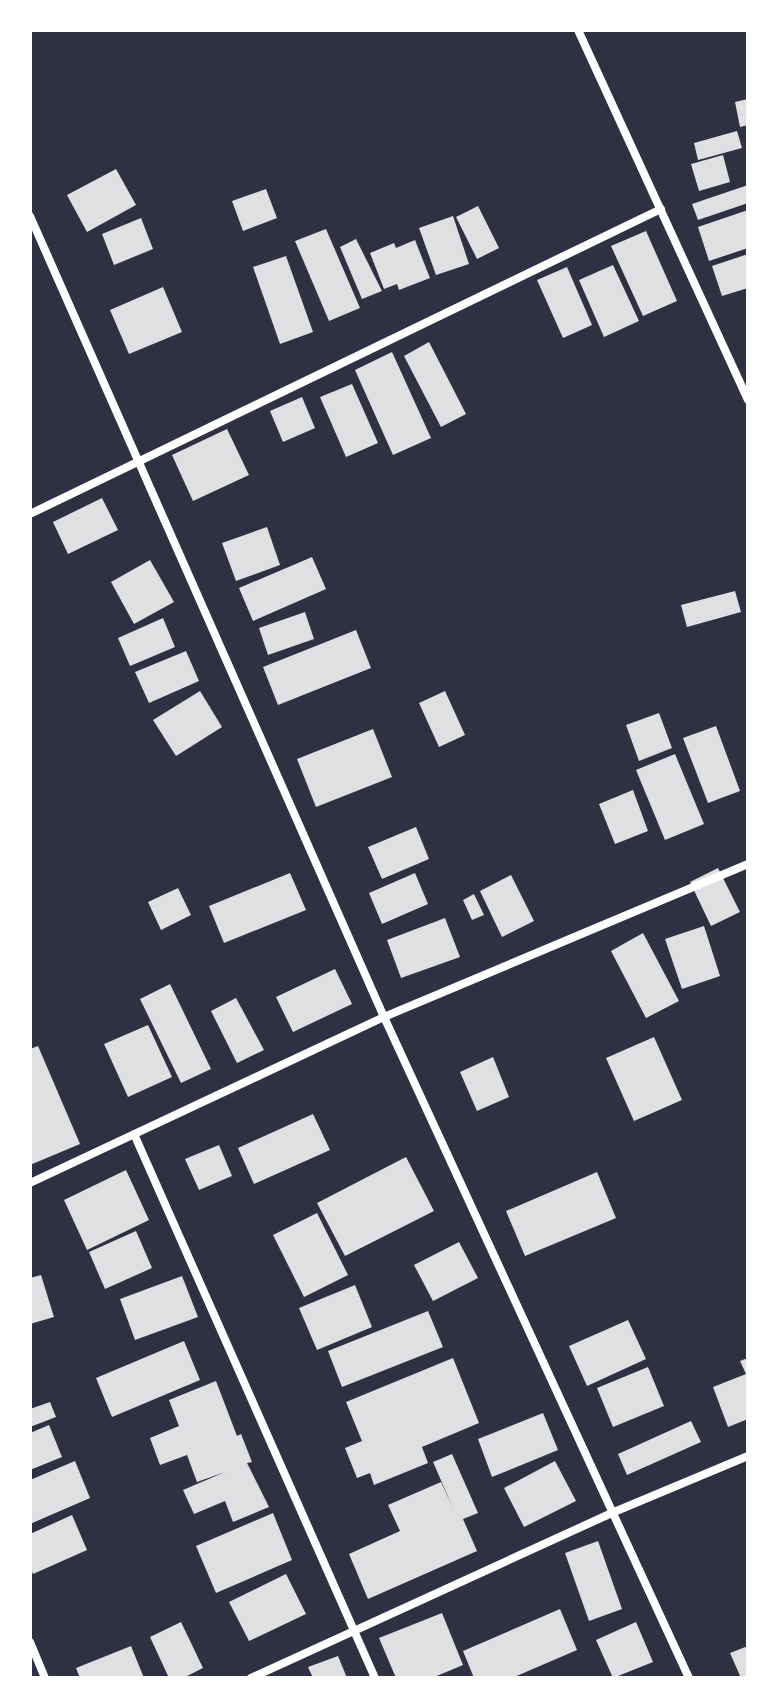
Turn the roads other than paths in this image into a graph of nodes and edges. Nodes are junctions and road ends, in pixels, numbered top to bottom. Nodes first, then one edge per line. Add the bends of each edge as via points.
1 (578, 30) edge
2 (661, 209) junction
3 (30, 216) edge
4 (748, 400) edge
5 (138, 460) junction
6 (30, 514) edge
7 (748, 864) edge
8 (384, 1017) junction
9 (134, 1134) junction
10 (30, 1183) edge
11 (748, 1456) edge
12 (614, 1512) junction
13 (354, 1633) junction
14 (30, 1642) edge
15 (45, 1678) edge
16 (251, 1678) edge
17 (375, 1678) edge
18 (689, 1678) edge

1 - 2 street
2 - 4 street
2 - 5 street
3 - 5 street
5 - 6 street
5 - 8 street
7 - 8 street
8 - 9 street
8 - 12 street
9 - 10 street
9 - 13 street
11 - 12 street
12 - 13 street
12 - 18 street
13 - 16 street
13 - 17 street
14 - 15 street

